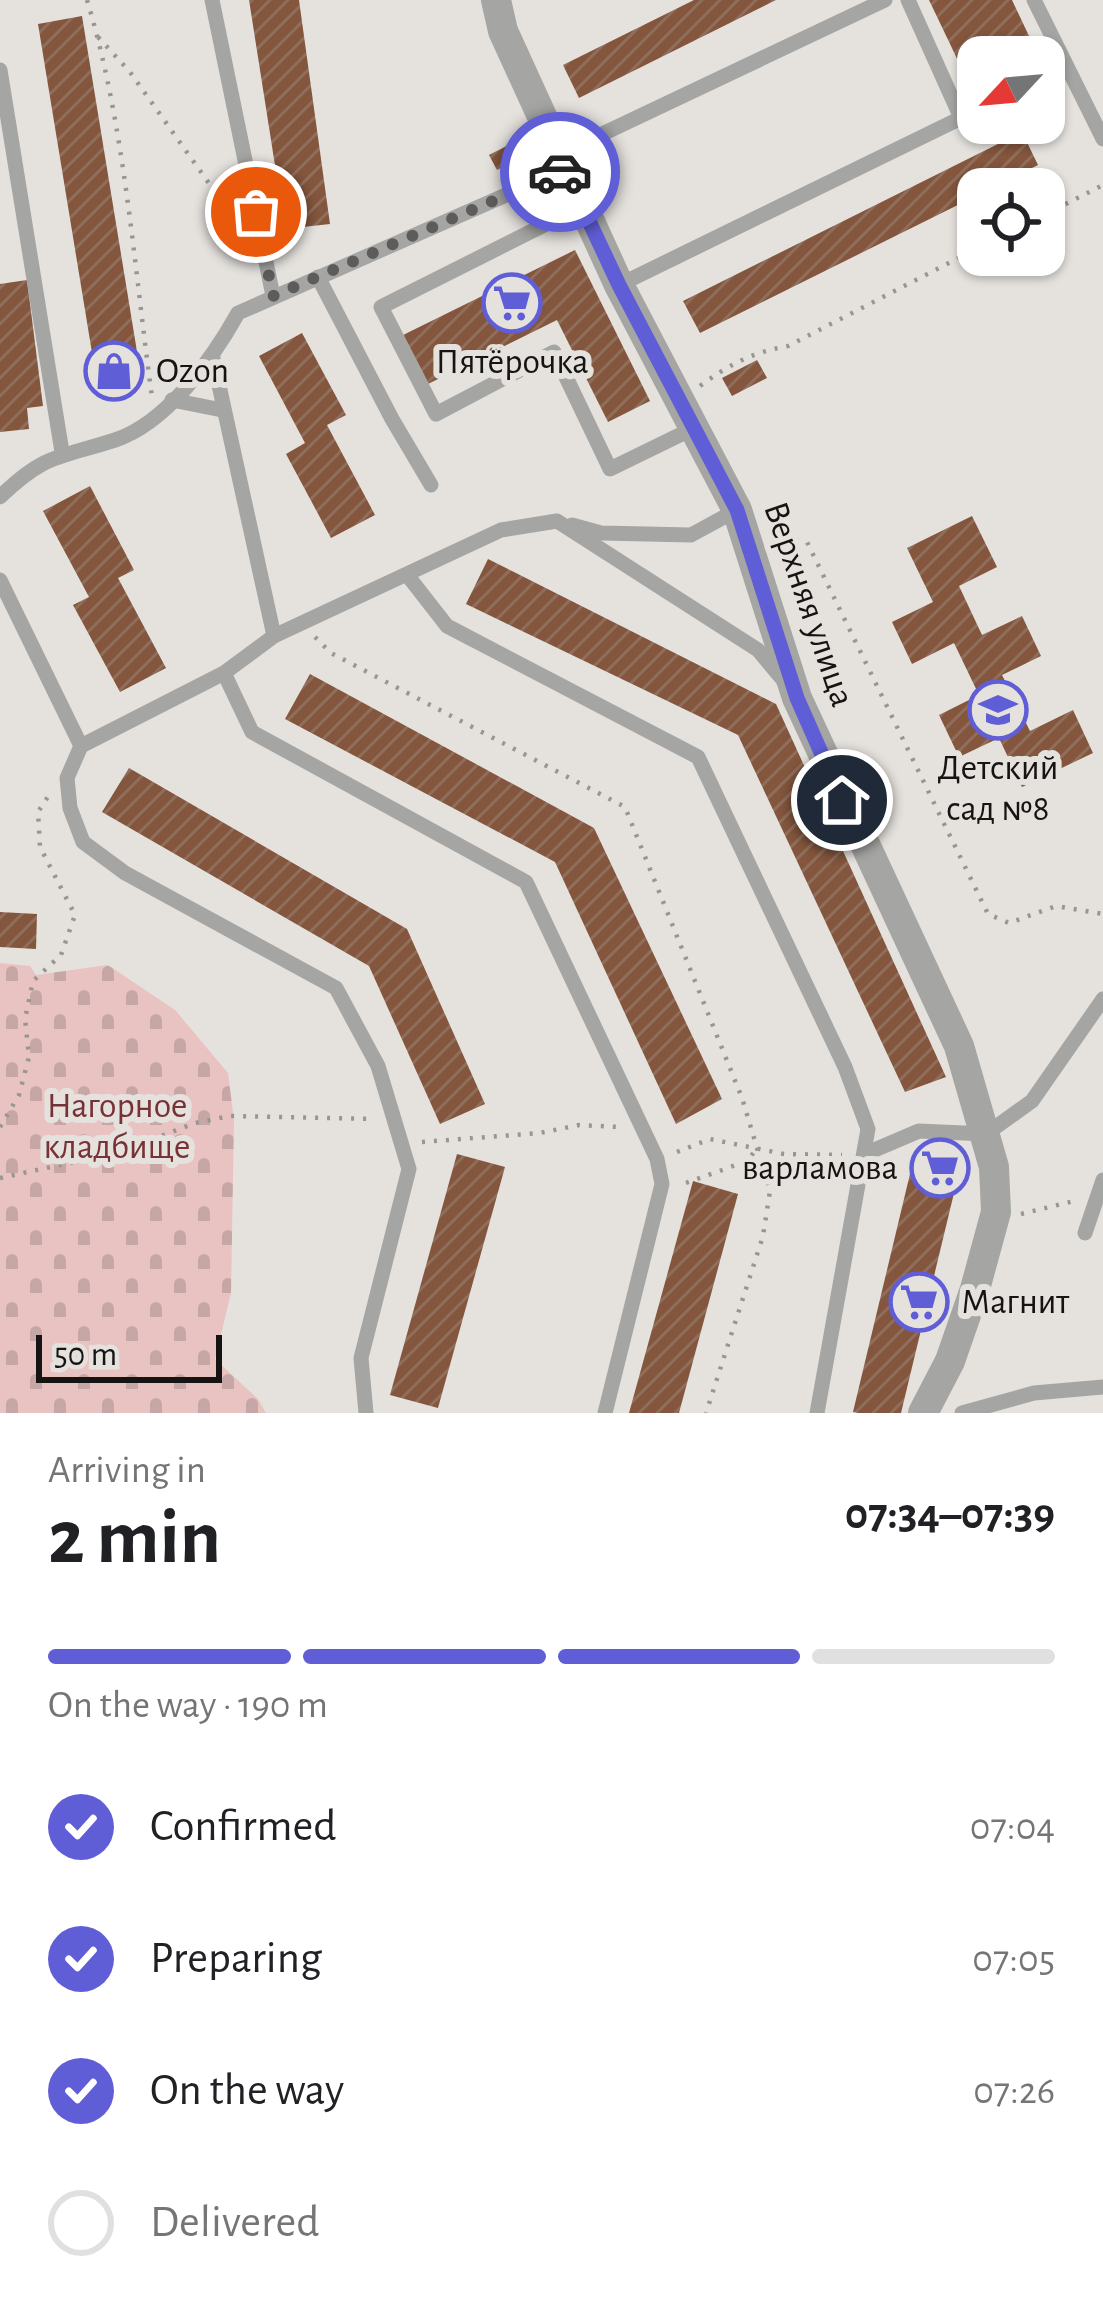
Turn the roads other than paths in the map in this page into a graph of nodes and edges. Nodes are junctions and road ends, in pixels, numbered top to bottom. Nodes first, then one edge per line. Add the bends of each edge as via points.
1 (212, 0) edge
2 (496, 0) edge
3 (885, 0) edge
4 (908, 0) edge
5 (1034, 0) edge
6 (0, 70) edge
7 (1103, 139) edge
8 (562, 162) junction
9 (582, 206) junction
10 (318, 277) junction
11 (619, 285) junction
12 (273, 296) junction
13 (213, 358) junction
14 (172, 400) junction
15 (222, 410) junction
16 (694, 428) junction
17 (62, 452) junction
18 (431, 484) dead end
19 (0, 497) edge
20 (737, 510) junction
21 (557, 520) junction
22 (408, 576) junction
23 (0, 580) edge
24 (274, 636) junction
25 (224, 673) junction
26 (797, 698) junction
27 (80, 748) junction
28 (1103, 999) edge
29 (986, 1134) junction
30 (865, 1154) junction
31 (1103, 1180) edge
32 (1085, 1233) dead end
33 (1103, 1387) edge
34 (366, 1413) edge
35 (605, 1413) edge
36 (817, 1413) edge
37 (923, 1413) edge
38 (962, 1413) edge

1 - 12 lane
2 - 8 street, Верхняя улица
3 - 8 lane
4 - 11 lane via 961,118
5 - 7 lane
6 - 17 lane
8 - 9 street, Верхняя улица
8 - 10 lane
9 - 11 street, Верхняя улица
9 - 16 lane via 381,307 436,414 554,352 610,470
10 - 12 lane
10 - 18 lane
11 - 16 street, Верхняя улица
12 - 13 lane via 238,313
13 - 14 lane
13 - 15 lane
14 - 15 lane
14 - 17 lane via 120,439
15 - 24 lane
16 - 20 street, Верхняя улица
17 - 19 lane
20 - 21 lane via 691,535 601,533
20 - 26 street, Верхняя улица
21 - 22 lane via 501,530
21 - 26 lane via 758,650
22 - 24 lane
22 - 30 lane via 447,626 698,757 845,1067 868,1129
23 - 27 lane
24 - 25 lane
25 - 27 lane
25 - 35 lane via 252,732 526,882 662,1184
26 - 29 street, Верхняя улица via 959,1046
27 - 34 lane via 67,778 83,842 336,988 378,1066 409,1169 361,1358
28 - 29 lane via 1032,1101
29 - 30 lane via 919,1131
29 - 37 street, Верхняя улица via 994,1216 950,1361
30 - 36 lane
31 - 32 lane
33 - 38 lane via 1034,1393

